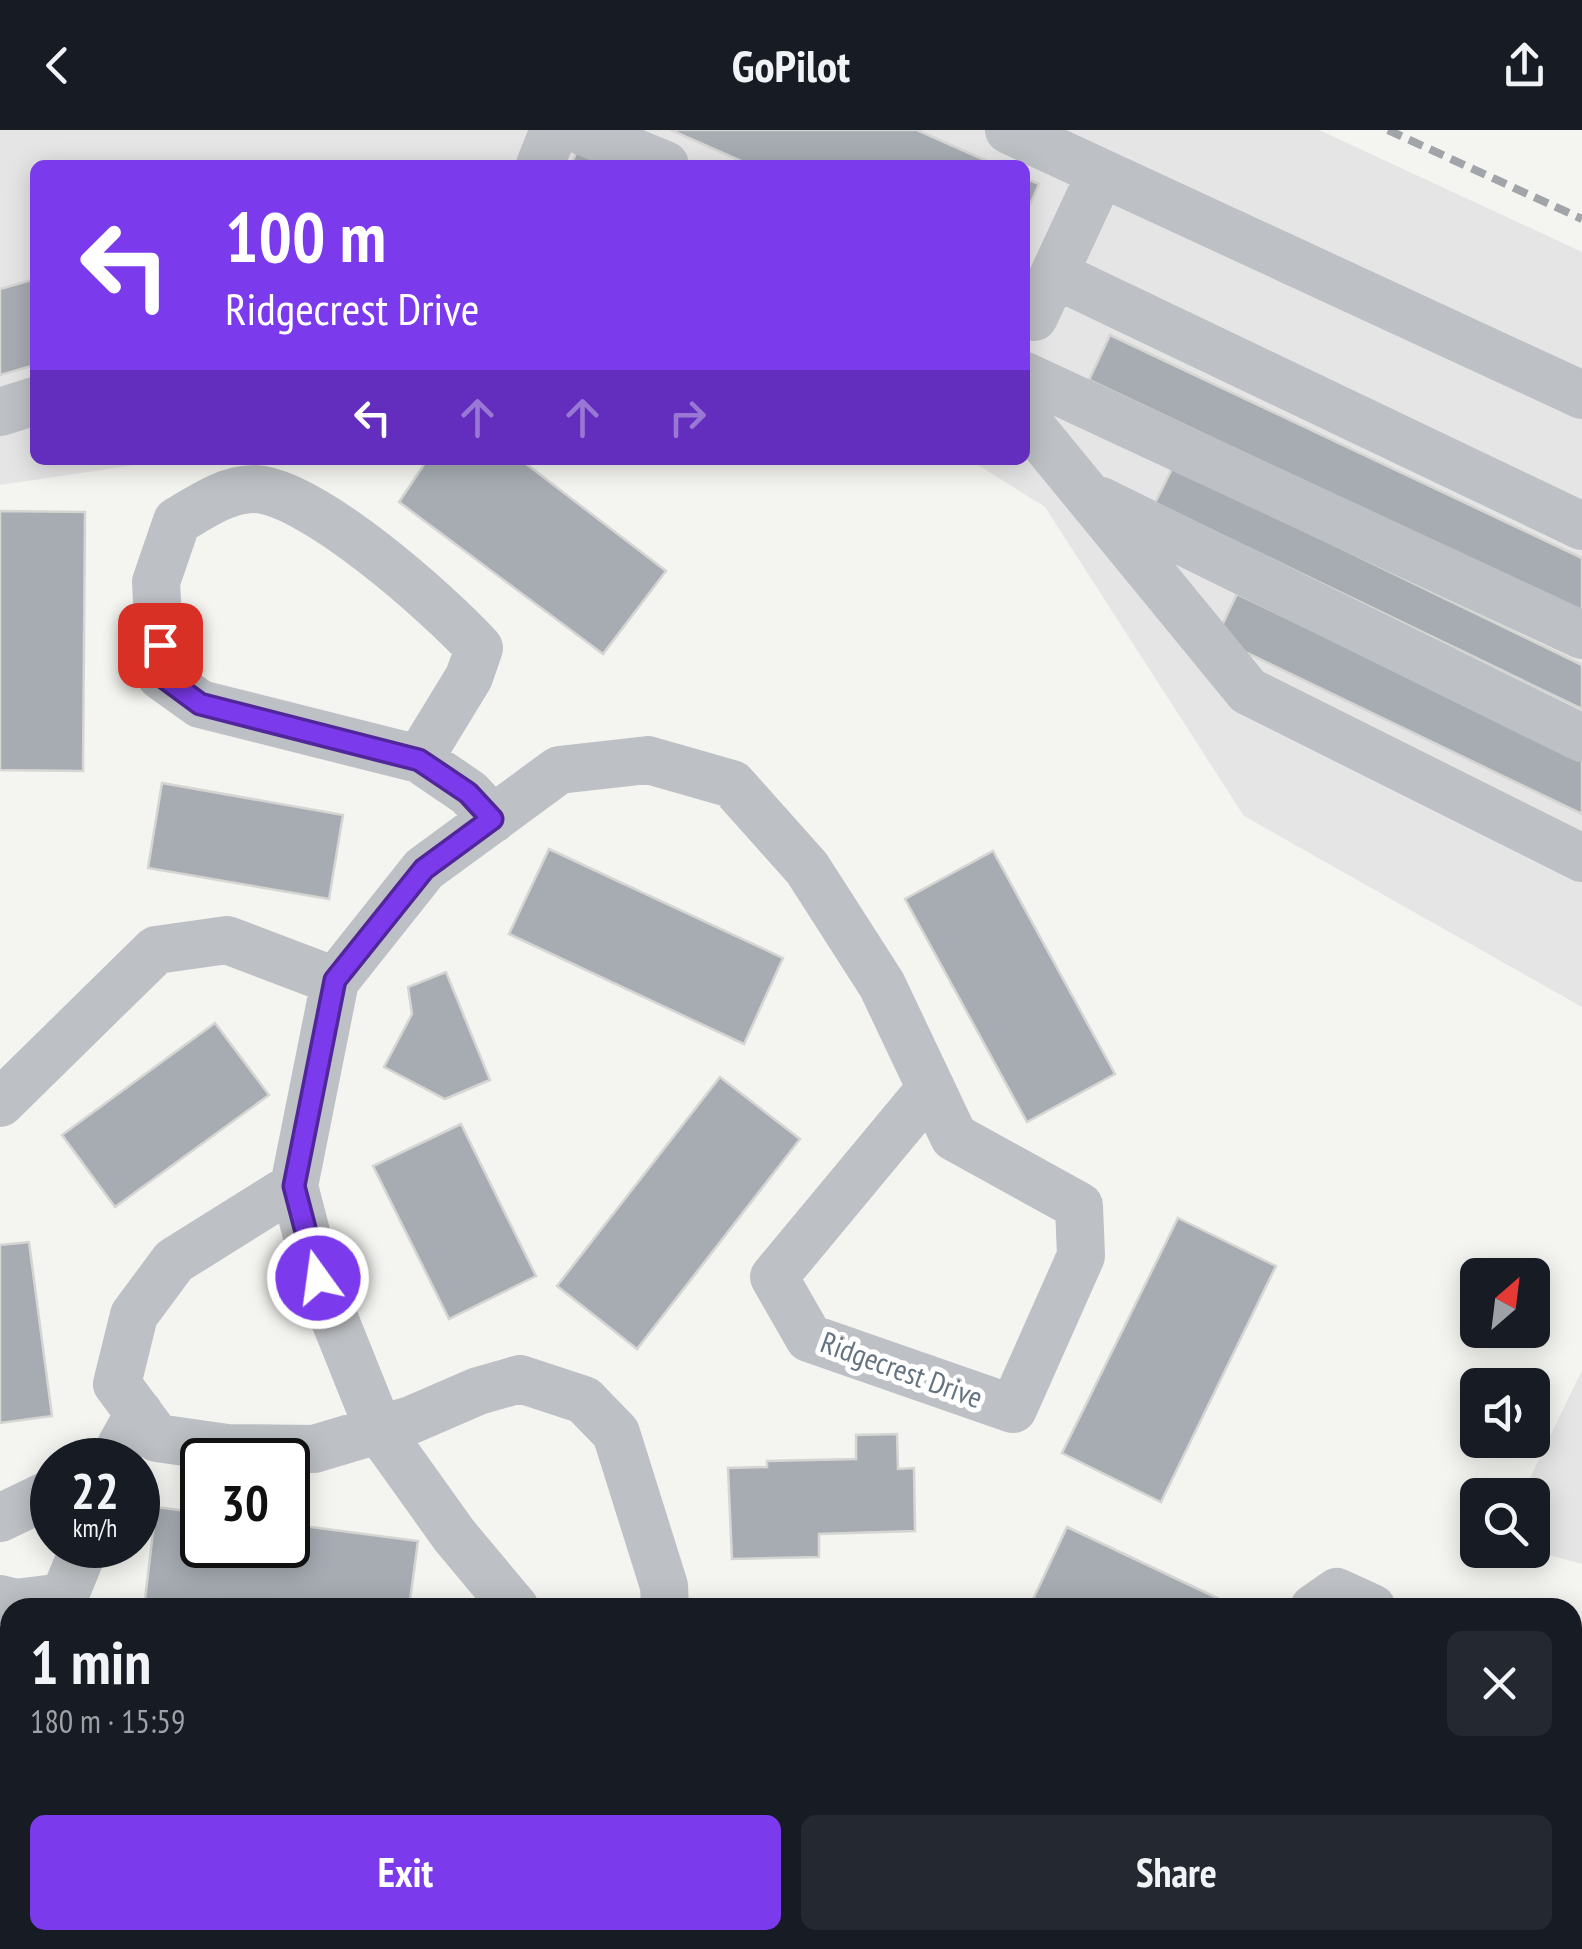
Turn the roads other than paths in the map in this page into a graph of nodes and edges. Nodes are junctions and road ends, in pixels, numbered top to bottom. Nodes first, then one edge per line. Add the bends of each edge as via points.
1 (554, 130) edge
2 (580, 130) edge
3 (1008, 130) edge
4 (542, 160) edge
5 (653, 160) edge
6 (1101, 173) junction
7 (1054, 274) junction
8 (1030, 324) edge
9 (1030, 378) edge
10 (1582, 396) edge
11 (30, 403) edge
12 (0, 412) edge
13 (1030, 425) edge
14 (1087, 494) junction
15 (1582, 526) edge
16 (1582, 636) edge
17 (1582, 738) edge
18 (419, 760) junction
19 (492, 819) junction
20 (1582, 858) edge
21 (335, 980) junction
22 (931, 1088) junction
23 (0, 1102) edge
24 (294, 1186) junction
25 (139, 1413) junction
26 (379, 1430) junction
27 (125, 1438) edge
28 (30, 1503) edge
29 (0, 1518) edge
30 (76, 1568) edge
31 (50, 1598) edge
32 (506, 1598) edge
33 (665, 1598) edge

1 - 4 street
2 - 5 street
3 - 6 street
6 - 7 street
6 - 10 street
7 - 8 street
7 - 15 street
9 - 16 street
11 - 12 street
13 - 14 street
14 - 17 street
14 - 20 street via 1248,691
18 - 18 street via 200,704 162,676 156,582 177,521 222,495 256,489 299,503 371,550 453,619 478,648 469,676
18 - 19 street via 468,793
19 - 21 street, Ridgecrest Drive via 424,869
19 - 22 street, Ridgecrest Drive via 558,770 648,760 732,784 818,884 882,985
21 - 23 street via 227,940 156,950
21 - 24 street, Ridgecrest Drive
22 - 22 street, Ridgecrest Drive via 774,1277 809,1338 1013,1409 1080,1256 1079,1206 954,1137
24 - 25 street via 174,1261 134,1315 117,1384
24 - 26 street, Ridgecrest Drive via 318,1278
25 - 26 street via 157,1438 228,1448 314,1450
25 - 27 street
26 - 32 street, Ridgecrest Drive
26 - 33 street via 520,1378 584,1400 616,1433
28 - 29 street
30 - 31 street via 64,1596

